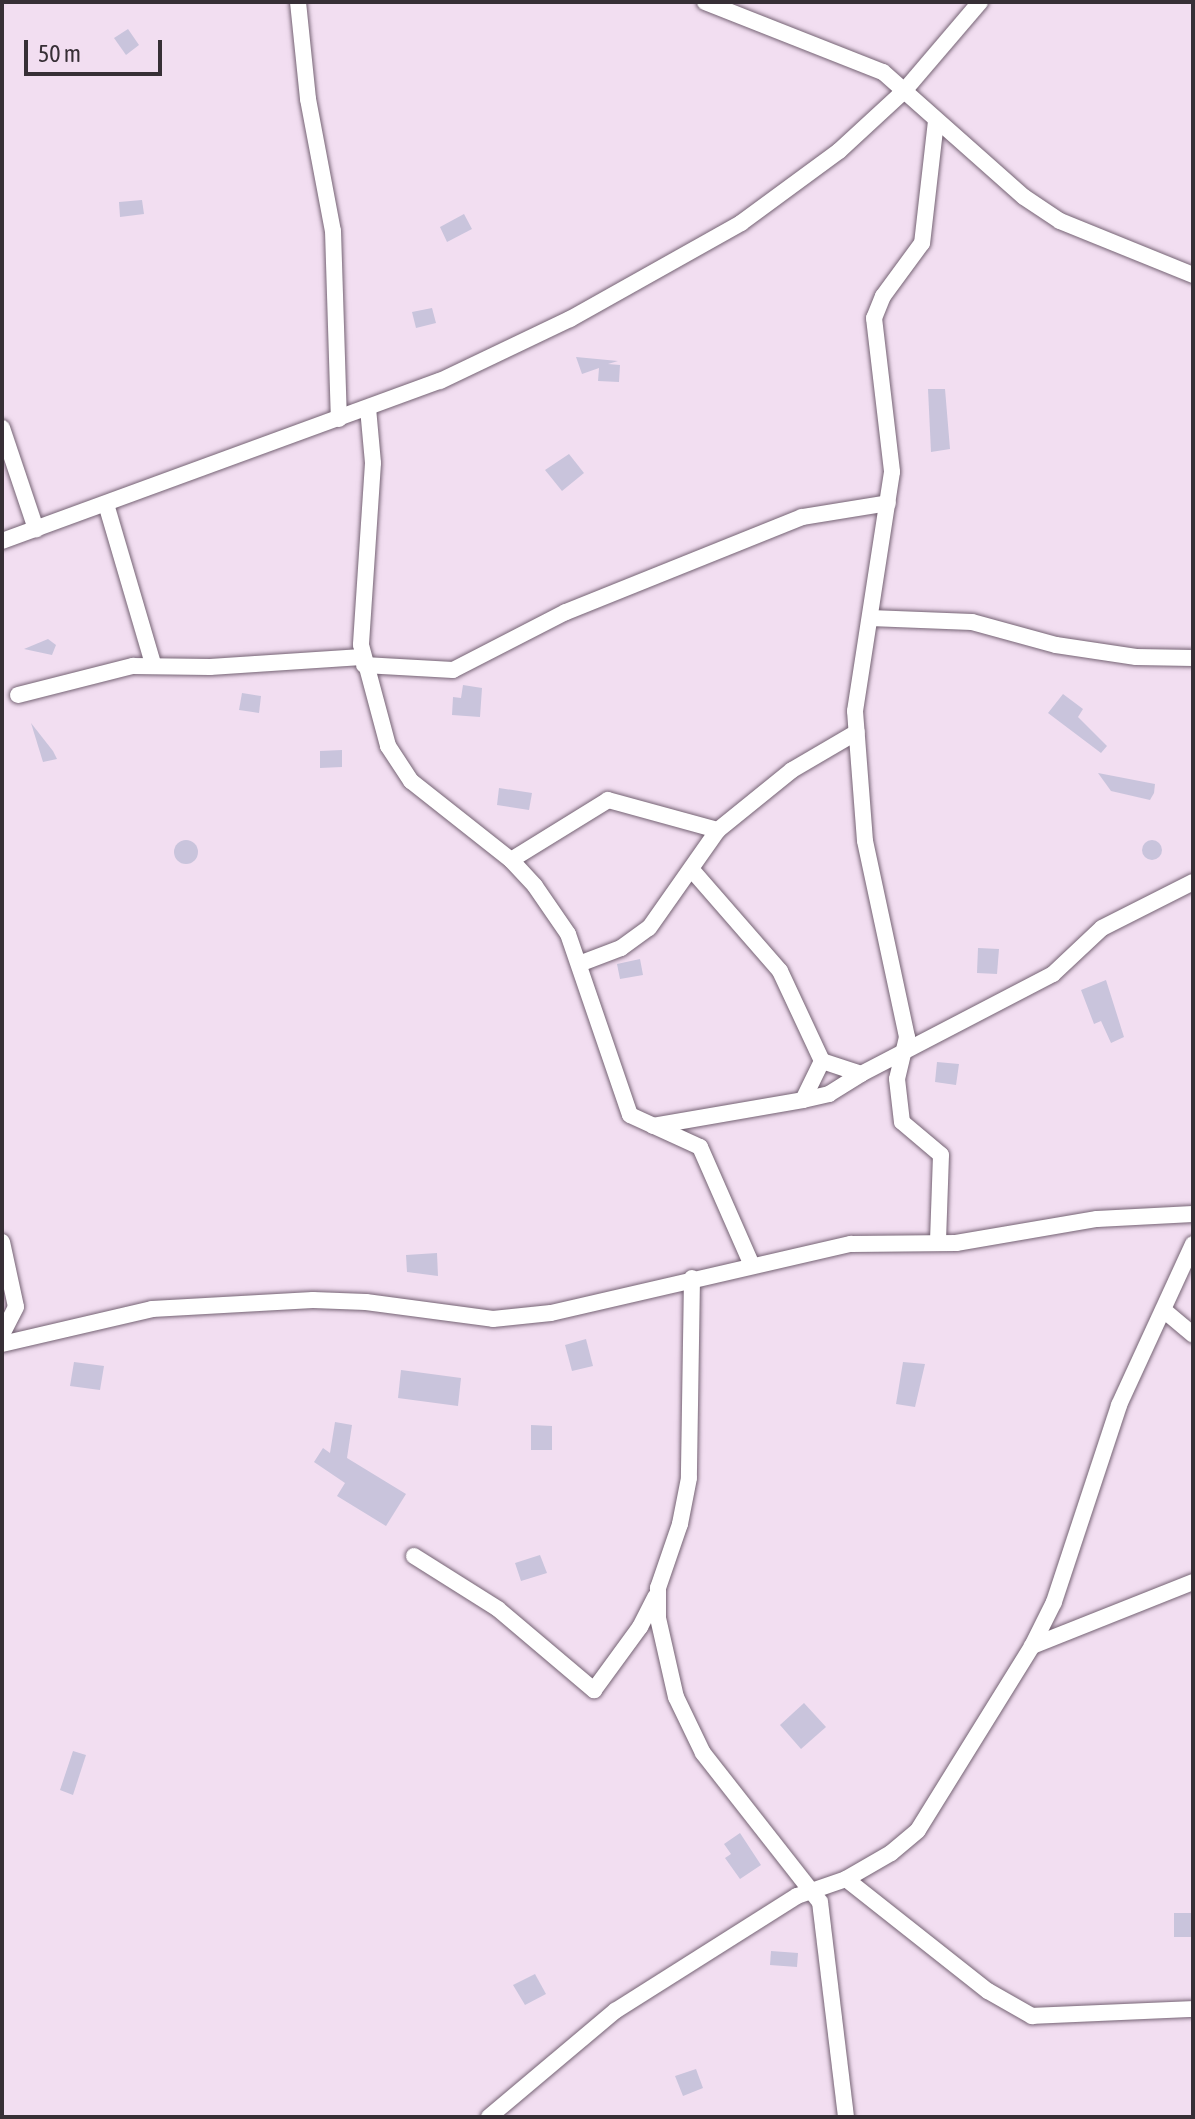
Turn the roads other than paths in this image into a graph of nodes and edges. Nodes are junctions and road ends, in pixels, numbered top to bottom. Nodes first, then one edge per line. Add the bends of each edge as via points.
1 (298, 2) edge
2 (705, 2) edge
3 (980, 2) edge
4 (904, 91) junction
5 (936, 121) junction
6 (1193, 275) edge
7 (368, 408) junction
8 (339, 419) junction
9 (2, 428) edge
10 (888, 503) junction
11 (106, 504) junction
12 (36, 529) junction
13 (2, 541) edge
14 (870, 618) junction
15 (1193, 658) edge
16 (363, 661) junction
17 (153, 664) junction
18 (18, 695) dead end
19 (857, 732) junction
20 (718, 830) junction
21 (511, 860) junction
22 (692, 870) junction
23 (1193, 882) edge
24 (579, 964) junction
25 (908, 1050) junction
26 (822, 1061) junction
27 (861, 1074) junction
28 (803, 1100) junction
29 (651, 1126) junction
30 (1193, 1214) edge
31 (2, 1242) edge
32 (938, 1243) junction
33 (1193, 1244) edge
34 (751, 1263) junction
35 (692, 1278) junction
36 (1166, 1312) junction
37 (2, 1334) edge
38 (1193, 1335) edge
39 (2, 1344) edge
40 (414, 1556) dead end
41 (1193, 1582) edge
42 (658, 1588) junction
43 (1032, 1646) junction
44 (846, 1879) junction
45 (814, 1888) junction
46 (1193, 2009) edge
47 (489, 2117) edge
48 (846, 2117) edge

1 - 8 street via 308,99 333,231
2 - 4 street via 883,72
3 - 4 street
4 - 5 street
4 - 7 street via 839,151 741,223 570,319 440,381
5 - 6 street via 1060,221
5 - 10 street via 922,243 883,296 874,318 890,426
7 - 8 street
7 - 16 street via 373,463
8 - 11 street
9 - 12 street
10 - 14 street
10 - 16 street via 802,517 566,612 453,670
11 - 12 street
11 - 17 street
12 - 13 street
14 - 15 street via 972,622 1056,645 1150,659
14 - 19 street via 858,675
16 - 17 street
16 - 21 street via 398,764 411,781
17 - 18 street
19 - 20 street via 792,770
19 - 25 street via 865,841
20 - 21 street via 608,800
20 - 22 street
21 - 24 street via 568,934
22 - 24 street via 649,928 621,948
22 - 26 street via 780,971
23 - 25 street via 1102,928 1053,974
24 - 29 street via 630,1115
25 - 27 street
25 - 32 street via 897,1079 902,1122 941,1155
26 - 27 street
26 - 28 street
27 - 28 street via 829,1094
28 - 29 street
29 - 34 street via 700,1147
30 - 32 street via 1097,1219
31 - 37 street via 16,1307
32 - 34 street via 851,1244
33 - 36 street
34 - 35 street
35 - 39 street via 551,1313 493,1319 366,1302 269,1302 152,1309
35 - 42 street via 689,1478
36 - 38 street
36 - 43 street via 1119,1405 1079,1537
40 - 42 street via 498,1609 594,1690 640,1627
41 - 43 street
42 - 45 street via 658,1618 676,1697 703,1753 763,1834
43 - 44 street via 918,1830 905,1844
44 - 45 street
44 - 46 street via 988,1991 1032,2016
45 - 47 street via 615,2011
45 - 48 street via 824,1922

